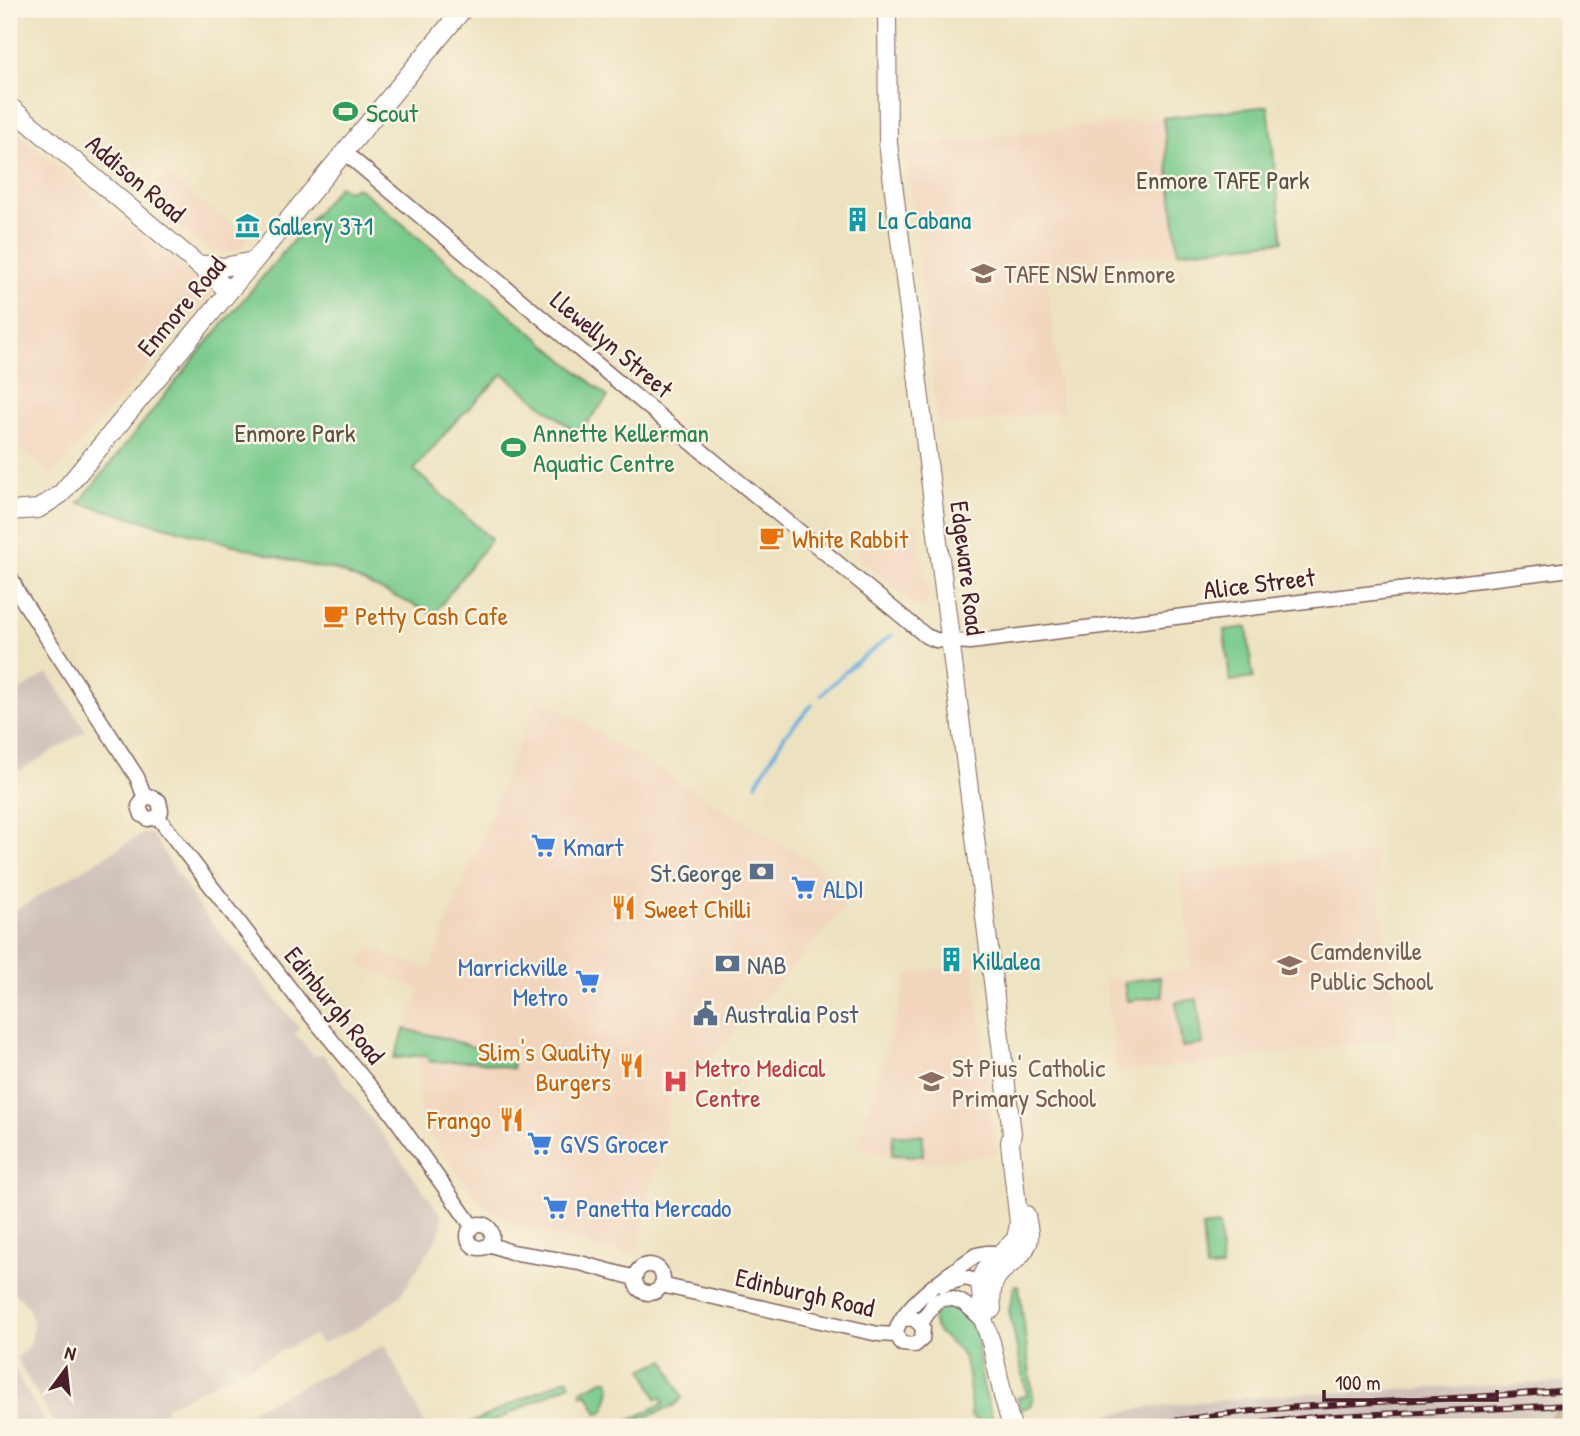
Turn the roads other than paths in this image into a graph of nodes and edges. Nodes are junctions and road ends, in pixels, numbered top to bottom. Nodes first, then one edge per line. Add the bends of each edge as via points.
1 (463, 9) edge
2 (887, 9) edge
3 (9, 106) edge
4 (344, 152) junction
5 (253, 261) junction
6 (197, 264) junction
7 (228, 290) junction
8 (9, 511) edge
9 (1571, 569) edge
10 (9, 574) edge
11 (13, 589) edge
12 (952, 642) junction
13 (1012, 1133) junction
14 (1000, 1253) junction
15 (635, 1278) junction
16 (980, 1282) junction
17 (661, 1285) junction
18 (928, 1291) junction
19 (903, 1319) junction
20 (984, 1322) junction
21 (921, 1323) junction
22 (896, 1335) junction
23 (991, 1342) junction
24 (1012, 1427) edge

1 - 4 main road, Enmore Road
2 - 12 main road, Edgeware Road via 888,142
3 - 6 main road, Addison Road
4 - 5 main road, Enmore Road
4 - 12 street, Llewellyn Street via 926,636
5 - 6 main road via 223,267
5 - 7 main road, Enmore Road
6 - 7 main road, Addison Road
7 - 8 main road, Enmore Road via 64,490 45,506
9 - 12 street, Alice Street
10 - 11 street
11 - 15 street, Edinburgh Road via 137,777 145,798 139,806 142,816 158,817 391,1112 472,1226 468,1233 471,1244 482,1248 489,1244
12 - 13 main road, Edgeware Road
13 - 14 main road via 1019,1223 1016,1239
13 - 23 main road via 1017,1142 1029,1241 995,1277
14 - 16 main road
14 - 18 street, Edinburgh Road via 976,1255
15 - 17 street via 638,1289 646,1293
15 - 17 street via 643,1267 652,1266 661,1273
16 - 18 street, Edinburgh Road via 965,1278
16 - 20 main road
17 - 22 street, Edinburgh Road
18 - 19 street, Edinburgh Road
19 - 21 street
19 - 22 street
20 - 21 street via 964,1303 947,1298 935,1302
20 - 23 main road
21 - 22 street via 924,1335 915,1345 902,1344
23 - 24 main road, bridge

